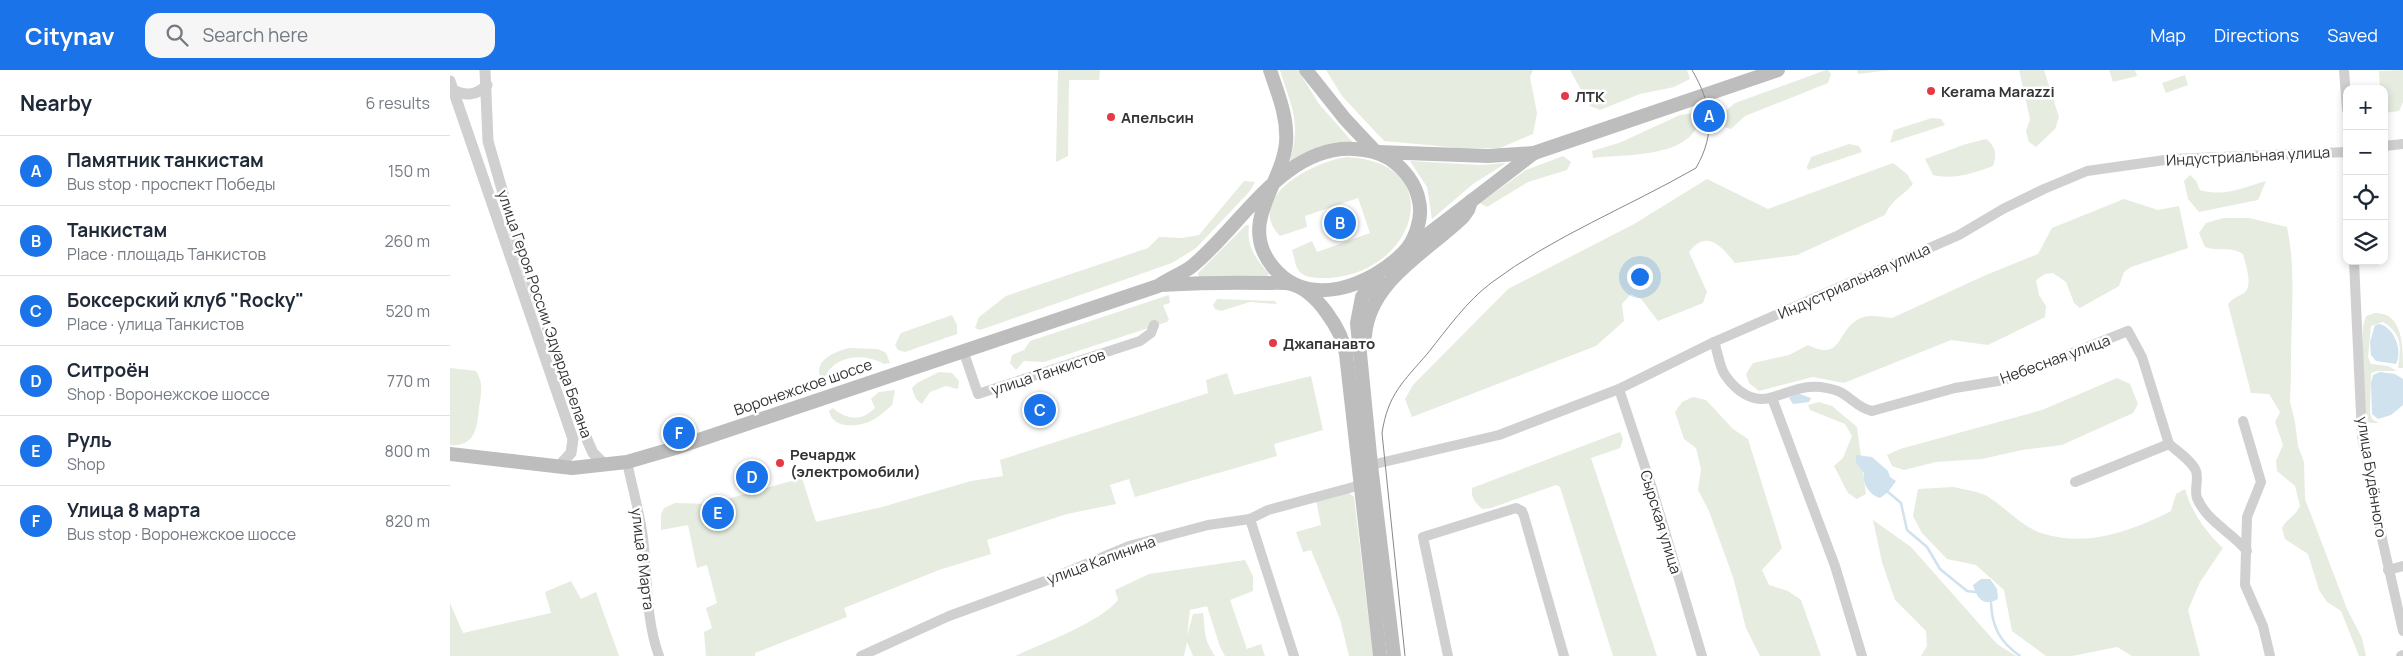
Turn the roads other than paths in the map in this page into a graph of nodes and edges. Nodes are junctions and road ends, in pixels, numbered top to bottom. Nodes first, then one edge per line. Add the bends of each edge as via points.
1 (485, 70) edge
2 (1270, 70) edge
3 (1306, 70) edge
4 (1778, 70) edge
5 (2344, 70) edge
6 (451, 85) edge
7 (487, 85) junction
8 (2345, 85) edge
9 (2403, 144) edge
10 (2388, 146) edge
11 (1374, 151) junction
12 (2343, 152) edge
13 (1534, 153) junction
14 (1268, 190) junction
15 (1471, 201) junction
16 (1404, 252) junction
17 (2354, 265) edge
18 (1386, 268) junction
19 (1292, 284) junction
20 (1158, 286) junction
21 (1154, 325) dead end
22 (1714, 342) junction
23 (963, 350) junction
24 (1364, 387) junction
25 (1619, 389) junction
26 (1772, 398) junction
27 (2243, 421) dead end
28 (2169, 444) junction
29 (450, 454) edge
30 (627, 462) junction
31 (604, 465) junction
32 (1371, 465) junction
33 (559, 466) junction
34 (2075, 482) dead end
35 (1355, 487) junction
36 (1250, 519) junction
37 (2247, 551) junction
38 (2403, 566) edge
39 (2388, 570) junction
40 (2403, 631) edge
41 (654, 643) junction
42 (653, 656) edge
43 (659, 656) edge
44 (861, 656) edge
45 (1294, 656) edge
46 (1380, 656) edge
47 (1394, 656) edge
48 (1448, 656) edge
49 (1564, 656) edge
50 (1702, 656) edge
51 (1862, 656) edge
52 (2270, 656) edge

1 - 7 street, улица Героя России Эдуарда Белана
2 - 14 main road via 1286,128 1283,158
3 - 11 main road
4 - 13 main road
5 - 8 street
6 - 7 street via 460,93 472,94
6 - 33 street, улица Героя России Эдуарда Белана via 573,439 571,453
7 - 31 street, улица Героя России Эдуарда Белана via 488,141 518,244 588,442
9 - 10 street
11 - 13 main road via 1488,156
11 - 14 main road via 1331,150 1315,155
11 - 16 main road via 1393,162 1418,193 1419,223
12 - 22 street, Индустриальная улица via 2172,159 2087,171 2044,188 1959,235
13 - 15 main road
14 - 19 main road via 1260,220 1261,245 1272,267
14 - 20 main road via 1190,267
15 - 16 main road
15 - 24 main road via 1463,217 1384,288 1371,308 1365,337 1369,380
16 - 18 main road
17 - 39 street, улица Будённого via 2362,436
18 - 19 main road via 1341,289 1311,289
18 - 24 main road via 1367,288 1359,305 1357,323
19 - 20 main road via 1233,282
19 - 35 main road via 1311,296 1328,314 1344,344
20 - 23 main road, Воронежское шоссе
21 - 23 street, улица Танкистов via 1151,333 1140,341 978,394
22 - 25 street, Индустриальная улица
22 - 26 street, Небесная улица via 1724,374 1738,390 1753,399
23 - 30 main road, Воронежское шоссе
24 - 32 main road
25 - 32 street, Индустриальная улица via 1499,435
25 - 50 street, Сырская улица
26 - 28 street, Небесная улица via 1798,387 1820,387 1840,391 1864,409 1872,411 1955,388 2004,380 2128,331 2142,356
26 - 51 street via 1835,566
27 - 37 street via 2262,482 2247,517
28 - 34 street
28 - 37 street via 2196,471 2197,498 2214,522
29 - 33 main road, Воронежское шоссе
30 - 31 main road, Воронежское шоссе
30 - 41 street, улица 8 Марта via 643,536
31 - 33 main road, Воронежское шоссе
32 - 47 main road
35 - 36 street, улица Калинина via 1268,510
35 - 46 main road
36 - 44 street, улица Калинина via 1208,525 1129,546 949,616
36 - 45 street
37 - 52 street via 2244,585 2263,626
38 - 39 street
39 - 40 street, улица Будённого
41 - 42 street
41 - 43 street, улица 8 Марта
48 - 49 street via 1423,537 1516,508 1524,516

